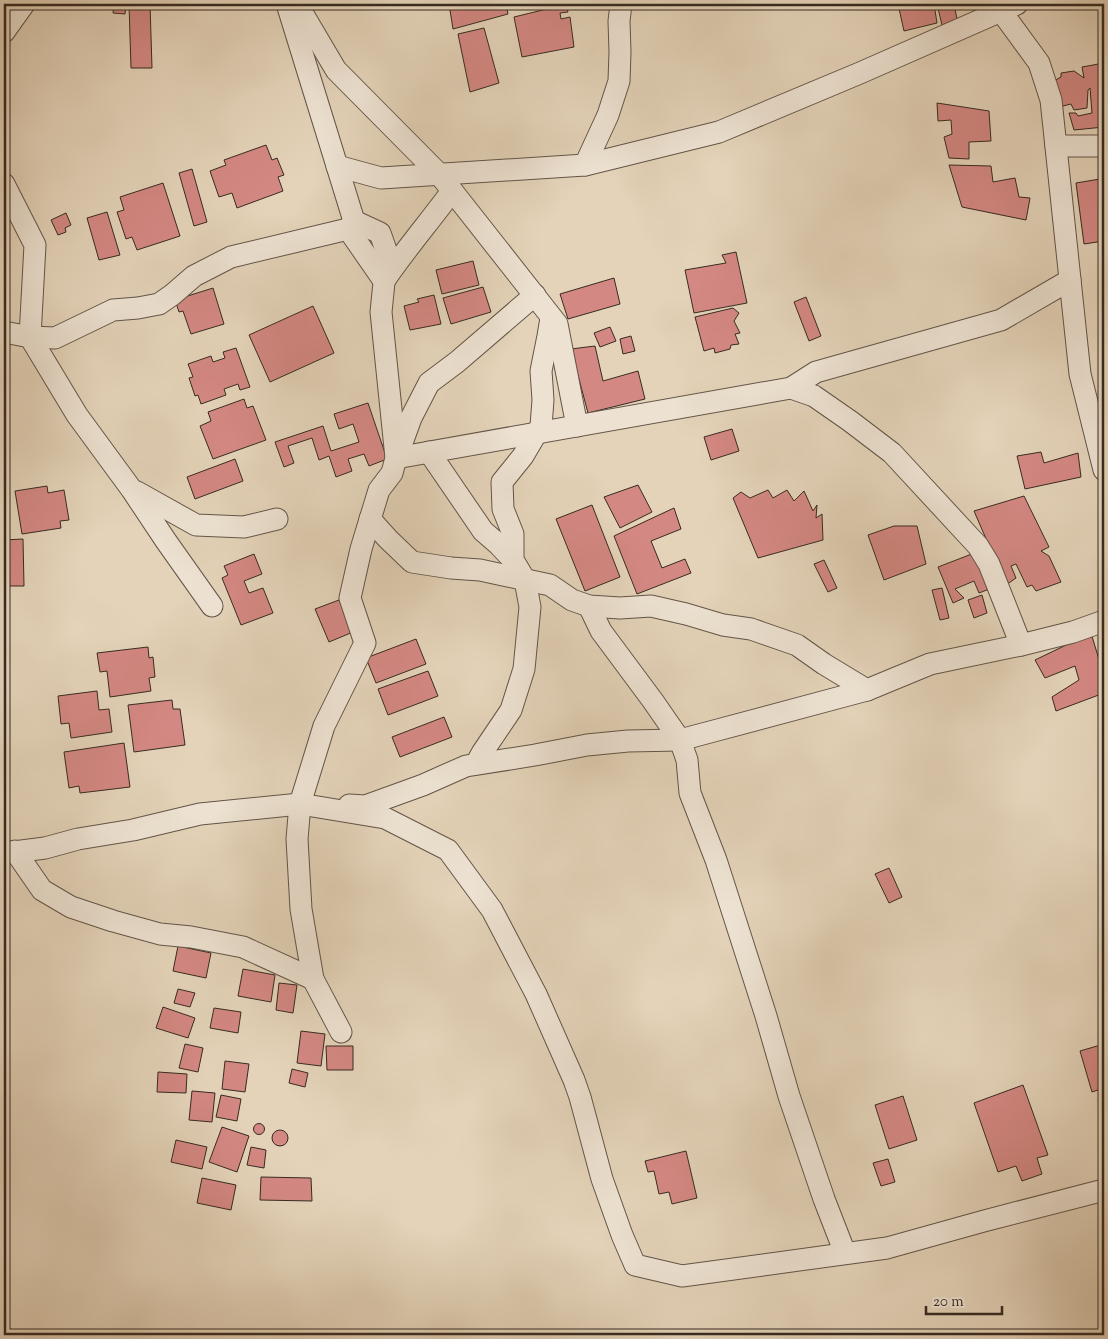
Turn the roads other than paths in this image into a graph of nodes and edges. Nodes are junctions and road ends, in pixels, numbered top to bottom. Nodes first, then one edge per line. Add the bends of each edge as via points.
1 (24, 4) edge
2 (287, 4) edge
3 (297, 4) edge
4 (621, 4) edge
5 (1006, 6) edge
6 (4, 32) edge
7 (1056, 146) junction
8 (1104, 146) edge
9 (585, 165) junction
10 (337, 166) junction
11 (439, 174) junction
12 (4, 184) edge
13 (452, 191) junction
14 (351, 225) junction
15 (1070, 280) junction
16 (384, 281) junction
17 (535, 295) junction
18 (551, 315) junction
19 (4, 332) edge
20 (30, 337) junction
21 (791, 388) junction
22 (578, 426) junction
23 (536, 434) junction
24 (429, 452) junction
25 (396, 458) junction
26 (1103, 458) edge
27 (132, 490) junction
28 (277, 519) dead end
29 (370, 519) junction
30 (513, 560) junction
31 (525, 580) junction
32 (212, 606) dead end
33 (589, 606) junction
34 (1104, 621) edge
35 (1021, 645) junction
36 (867, 690) junction
37 (680, 740) junction
38 (476, 764) junction
39 (300, 804) junction
40 (313, 979) junction
41 (341, 1032) dead end
42 (1104, 1190) edge
43 (845, 1254) junction

1 - 6 street
2 - 10 street
3 - 11 street via 336,70
4 - 9 street via 619,81 608,115
5 - 7 street via 1039,63 1051,100
5 - 9 street via 869,69 719,132
7 - 8 street
7 - 15 street
9 - 11 street
10 - 11 street via 381,178
10 - 14 street
11 - 13 street
12 - 20 street via 35,245
13 - 16 street
13 - 17 street
14 - 16 street
14 - 20 street via 231,257 194,276 159,304 112,310 55,338
15 - 21 street via 1001,320 816,372
15 - 26 street via 1080,374
16 - 25 street via 381,312
17 - 18 street
17 - 25 street via 429,383 410,418
18 - 22 street via 557,324
18 - 23 street via 541,371 541,426
19 - 20 street
20 - 27 street via 77,415
21 - 22 street
21 - 35 street via 814,396 892,453 978,546 989,564
22 - 23 street
23 - 24 street
23 - 30 street via 502,482 503,510 512,534
24 - 25 street
24 - 30 street via 483,531
25 - 29 street via 392,473 379,490
27 - 28 street via 196,526 244,527
27 - 32 street
29 - 31 street via 412,562 480,570
29 - 39 street via 350,598 365,643 324,726
30 - 31 street
31 - 33 street via 550,585 572,600
31 - 38 street via 530,607 524,669 511,710
33 - 36 street via 650,606 750,629 796,645
33 - 37 street via 601,631
34 - 35 street
35 - 36 street via 930,664
36 - 37 street
37 - 38 street via 587,745
37 - 43 street via 687,760 690,794 716,860 789,1096
38 - 39 street via 365,806
39 - 40 street via 297,839 301,909
39 - 40 street via 200,814 133,830 78,838 45,848 10,852 42,890 71,907 160,934 243,948
39 - 43 street via 386,818 448,850 487,902 536,994 574,1080 602,1179 635,1265 682,1276
40 - 41 street
42 - 43 street via 887,1248

